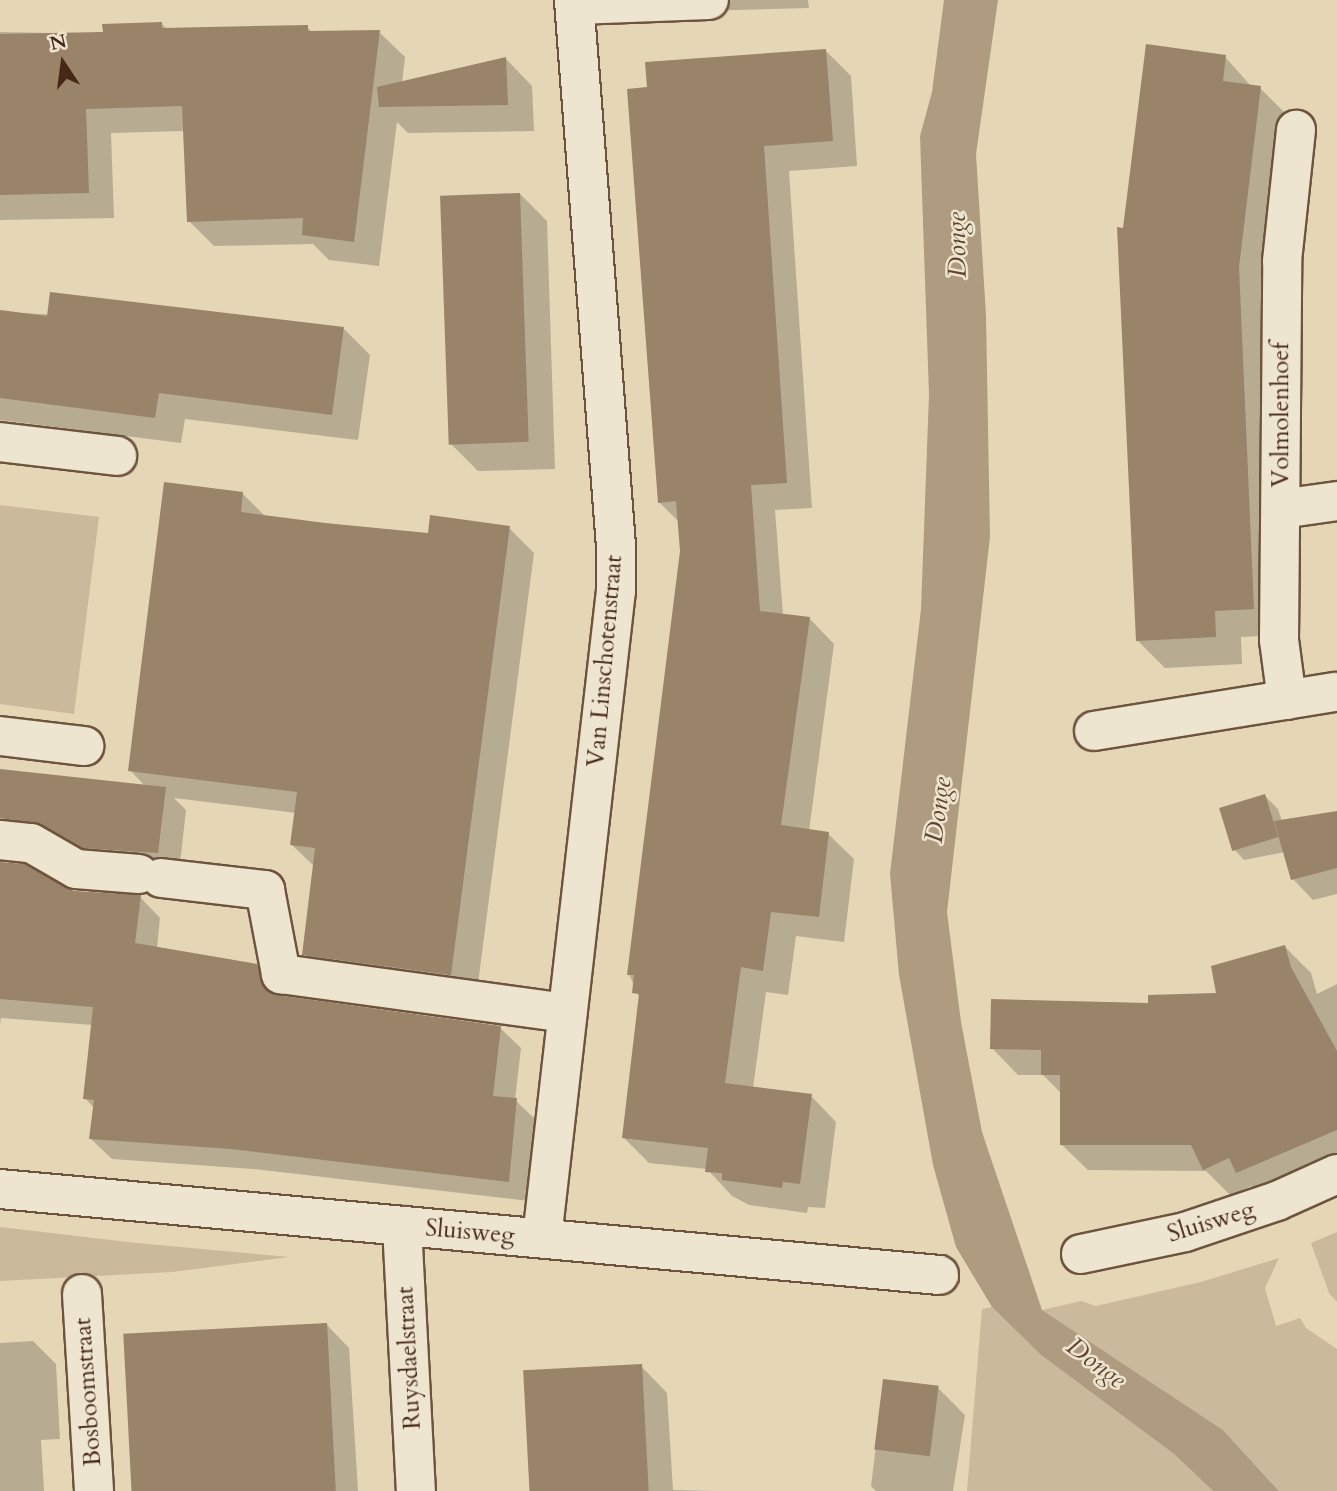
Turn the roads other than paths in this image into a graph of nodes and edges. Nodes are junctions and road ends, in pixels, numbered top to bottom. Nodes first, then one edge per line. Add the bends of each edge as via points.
1 (709, 0) edge
2 (575, 2) edge
3 (1296, 130) dead end
4 (0, 442) edge
5 (117, 456) dead end
6 (1337, 500) edge
7 (1281, 509) junction
8 (1335, 692) dead end
9 (1287, 700) junction
10 (1094, 731) dead end
11 (0, 736) edge
12 (84, 746) dead end
13 (0, 840) edge
14 (567, 1013) junction
15 (1337, 1174) edge
16 (0, 1189) edge
17 (402, 1226) junction
18 (542, 1238) junction
19 (1081, 1254) dead end
20 (939, 1275) dead end
21 (82, 1294) dead end
22 (94, 1491) edge
23 (416, 1491) edge

1 - 2 street
2 - 14 street, Van Linschotenstraat via 617,546 616,591
3 - 7 street, Volmolenhoef via 1282,261
4 - 5 street
6 - 7 street
7 - 9 street, Volmolenhoef via 1279,639
8 - 9 street
9 - 10 street
11 - 12 street
13 - 14 street via 31,844 76,869 264,890 281,974
14 - 18 street, Van Linschotenstraat
15 - 19 street, Sluisweg via 1277,1201 1185,1232
16 - 17 street, Sluisweg
17 - 18 street, Sluisweg
17 - 23 street, Ruysdaelstraat
18 - 20 street, Sluisweg
21 - 22 street, Bosboomstraat

